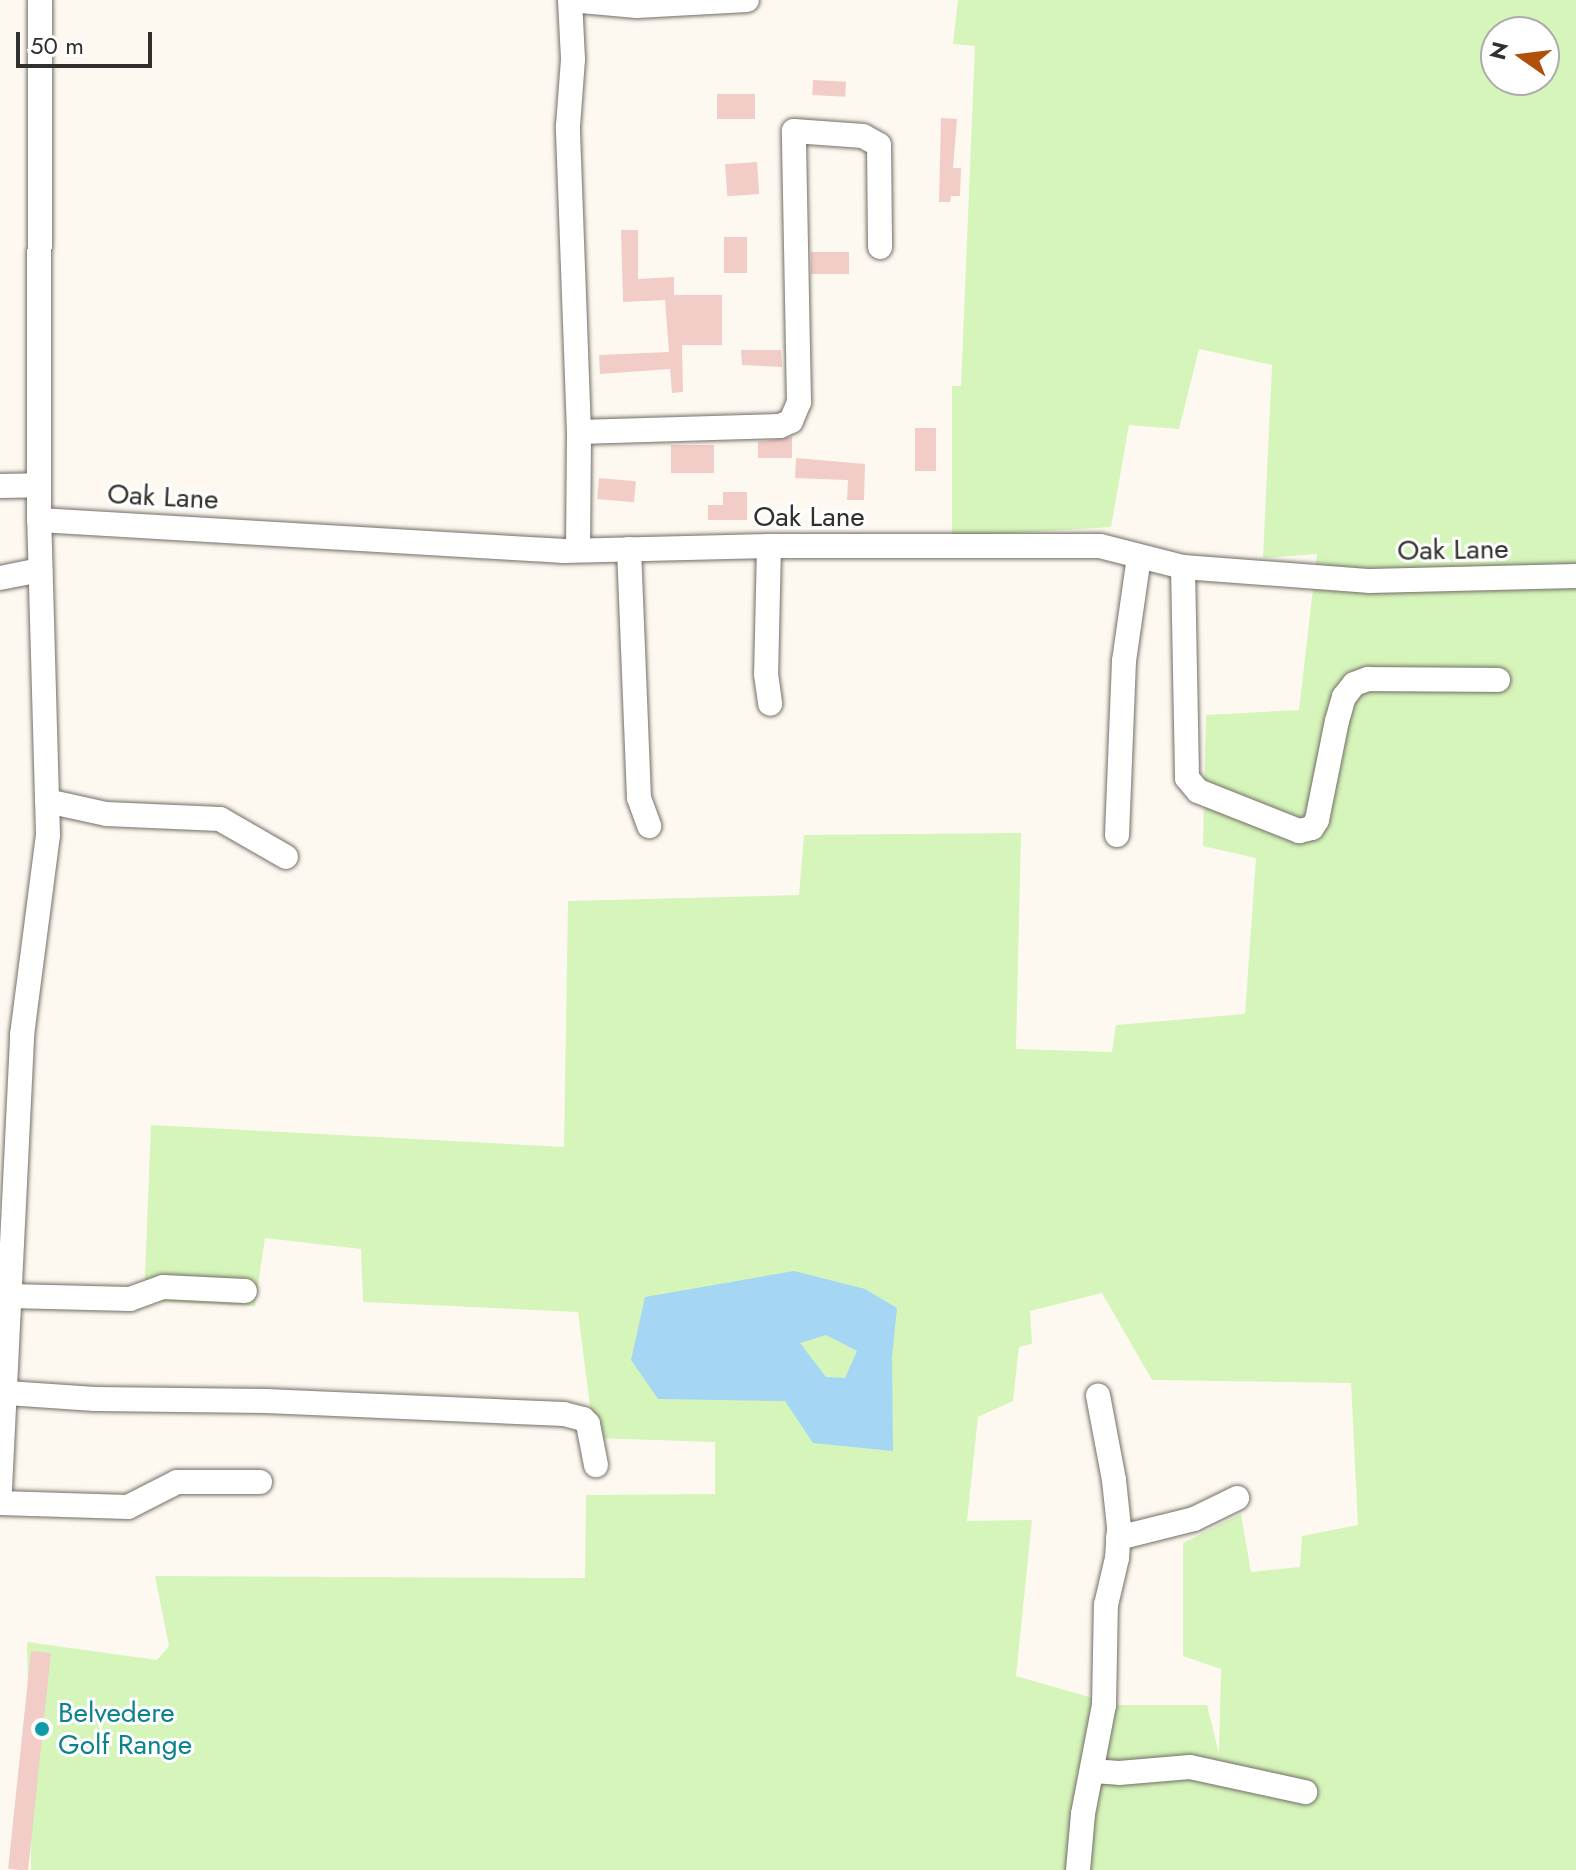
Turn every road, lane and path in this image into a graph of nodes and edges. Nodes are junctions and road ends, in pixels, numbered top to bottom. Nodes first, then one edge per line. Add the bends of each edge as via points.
1 (40, 0) edge
2 (747, 0) edge
3 (880, 247) dead end
4 (579, 432) junction
5 (39, 485) junction
6 (0, 486) edge
7 (39, 520) junction
8 (769, 546) junction
9 (629, 549) junction
10 (578, 550) junction
11 (1139, 557) junction
12 (1183, 567) junction
13 (40, 570) junction
14 (1576, 576) edge
15 (0, 578) edge
16 (1498, 680) dead end
17 (770, 704) dead end
18 (47, 801) junction
19 (649, 826) dead end
20 (1117, 835) dead end
21 (286, 857) dead end
22 (9, 1093) edge
23 (245, 1291) dead end
24 (9, 1296) junction
25 (7, 1393) junction
26 (1098, 1395) dead end
27 (2, 1436) edge
28 (596, 1465) dead end
29 (260, 1482) dead end
30 (0, 1489) edge
31 (1237, 1498) dead end
32 (0, 1503) edge
33 (1118, 1538) junction
34 (1092, 1771) junction
35 (1305, 1792) dead end
36 (1078, 1870) edge

1 - 5 street
2 - 4 street via 637,6 570,0 570,264
3 - 4 street via 879,145 863,136 794,131 799,402 791,421 780,426
4 - 10 street
5 - 6 street
5 - 7 street
7 - 10 street, Oak Lane
7 - 13 street
8 - 9 street, Oak Lane
8 - 11 street, Oak Lane via 1100,546
8 - 17 street
9 - 10 street, Oak Lane
9 - 19 street via 639,798
11 - 12 street, Oak Lane
11 - 20 street via 1124,661
12 - 14 street, Oak Lane via 1370,581
12 - 16 street via 1187,778 1198,791 1299,831 1312,828 1317,820 1337,721 1354,684 1368,679
13 - 15 street
13 - 18 street
18 - 21 street via 106,814 220,819
18 - 22 street via 48,835
22 - 24 street
23 - 24 street via 163,1287 130,1299
24 - 25 street
25 - 27 street
25 - 28 street via 564,1414 588,1424
26 - 33 street via 1114,1480
27 - 30 street
29 - 32 street via 177,1482 128,1507
31 - 33 street via 1194,1519
33 - 34 street via 1106,1605 1104,1705
34 - 35 street via 1190,1767
34 - 36 street

